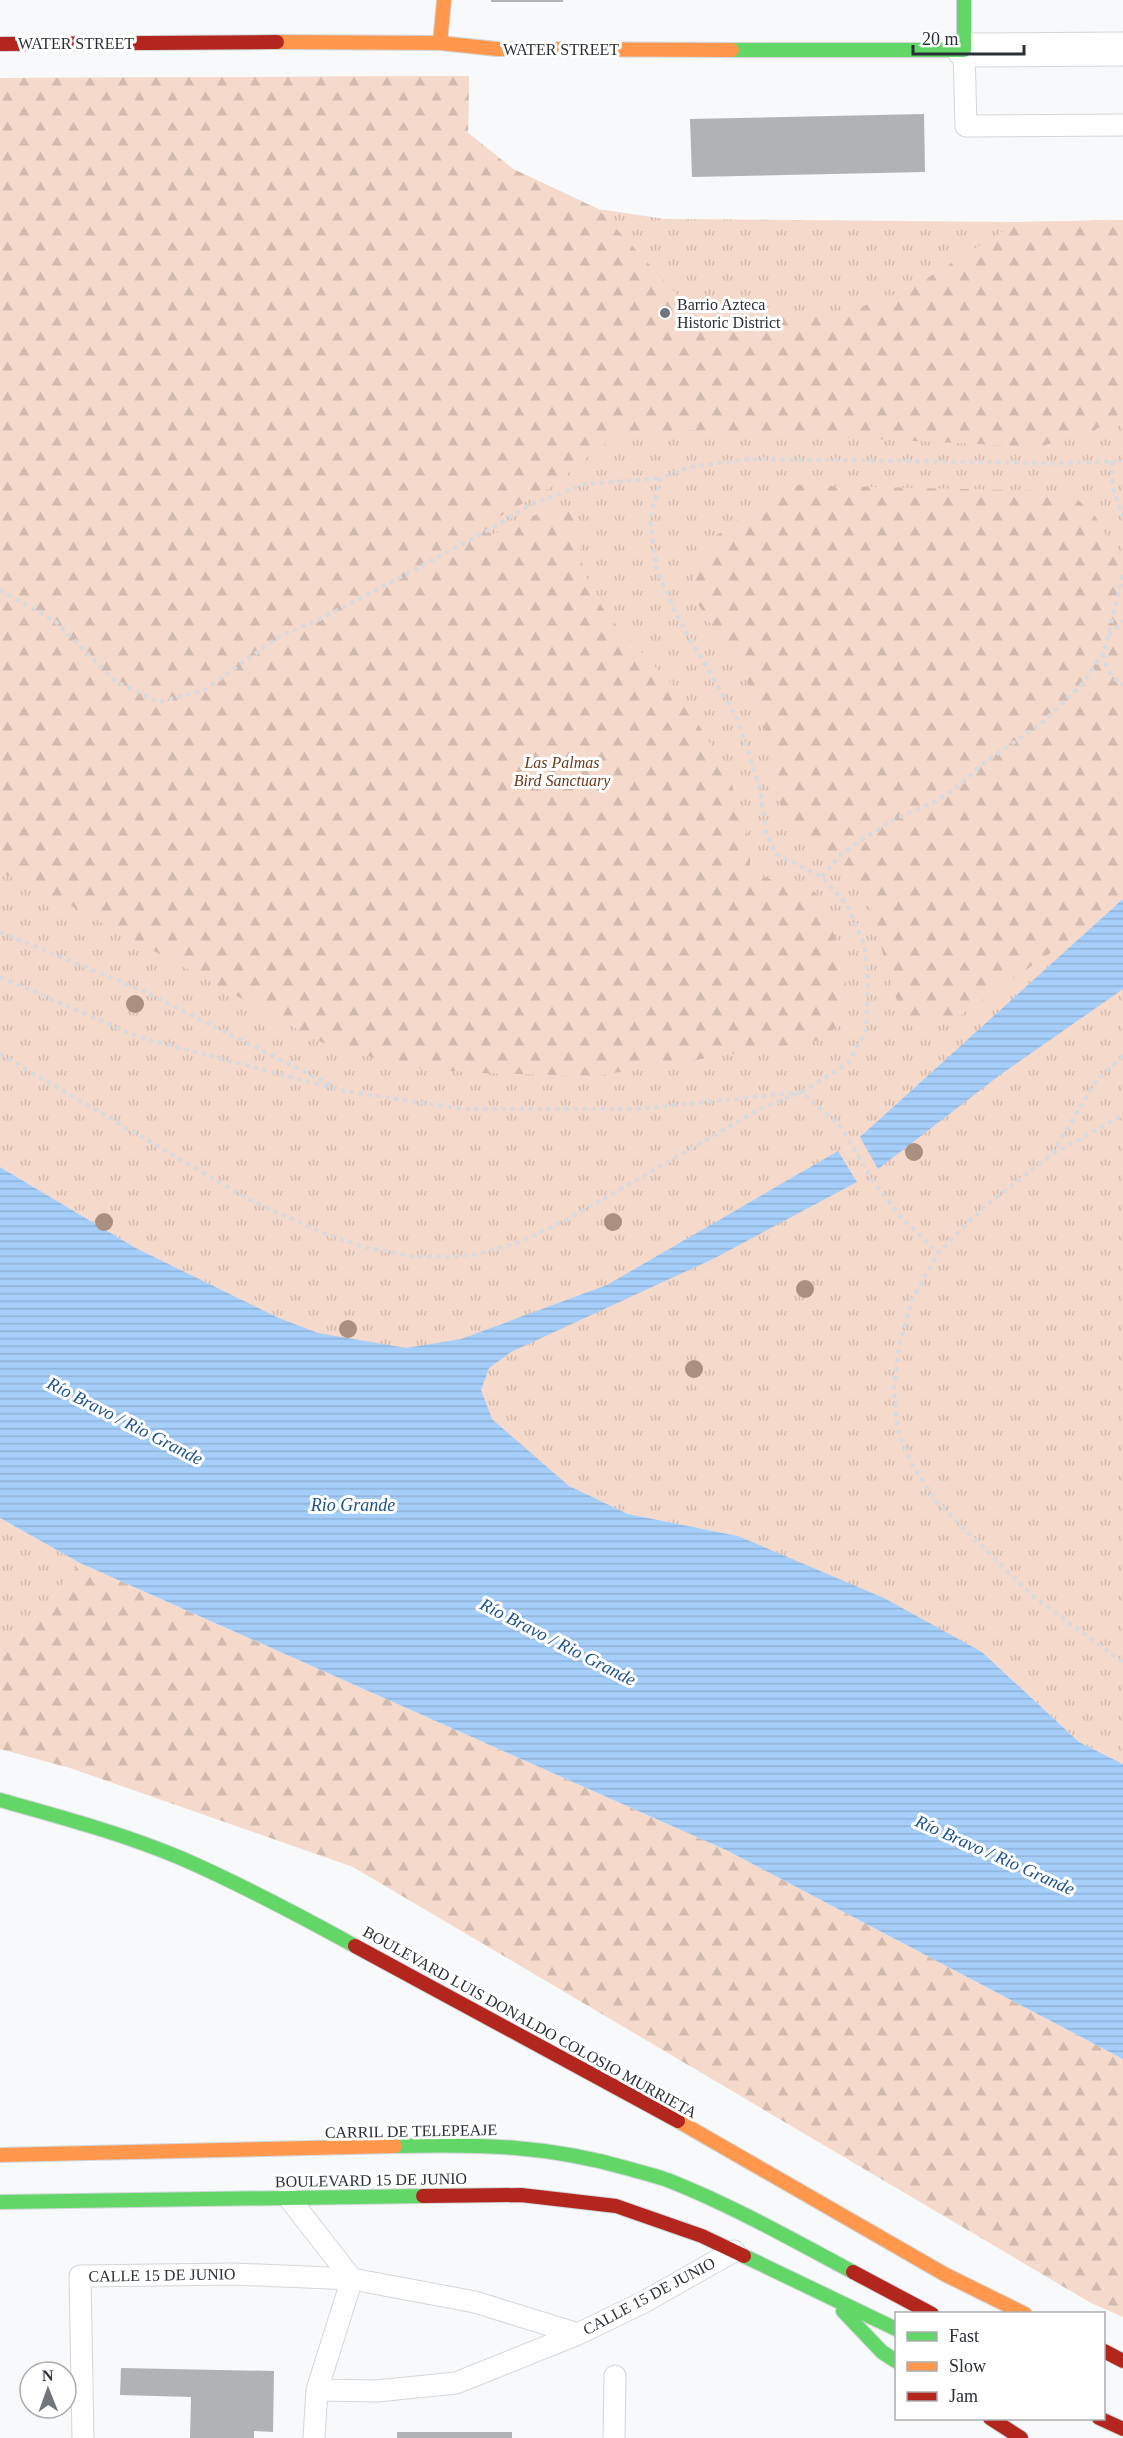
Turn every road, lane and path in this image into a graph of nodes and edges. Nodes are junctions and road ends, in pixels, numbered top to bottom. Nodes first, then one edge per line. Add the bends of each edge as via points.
1 (444, 0) edge
2 (964, 0) edge
3 (440, 43) junction
4 (0, 44) edge
5 (1123, 49) edge
6 (964, 50) junction
7 (1123, 125) edge
8 (1112, 461) junction
9 (1123, 461) edge
10 (661, 478) junction
11 (1123, 516) edge
12 (1123, 575) edge
13 (0, 590) edge
14 (1123, 621) edge
15 (1106, 640) junction
16 (1104, 652) junction
17 (1123, 685) edge
18 (822, 877) junction
19 (0, 932) edge
20 (0, 976) edge
21 (0, 1054) edge
22 (1123, 1056) edge
23 (344, 1091) junction
24 (802, 1092) junction
25 (1123, 1114) edge
26 (1052, 1154) junction
27 (938, 1253) junction
28 (1123, 1662) edge
29 (0, 1800) edge
30 (0, 2155) edge
31 (288, 2197) junction
32 (0, 2202) edge
33 (734, 2251) junction
34 (352, 2280) junction
35 (833, 2300) junction
36 (930, 2312) edge
37 (1023, 2312) edge
38 (895, 2329) edge
39 (578, 2334) junction
40 (1105, 2352) edge
41 (895, 2360) edge
42 (1123, 2361) edge
43 (615, 2376) dead end
44 (317, 2390) junction
45 (993, 2420) edge
46 (83, 2438) edge
47 (314, 2438) edge
48 (615, 2438) edge
49 (1021, 2438) edge

1 - 3 main road
2 - 6 main road
3 - 4 main road, WATER STREET
3 - 6 main road, WATER STREET via 497,49
5 - 6 street, WATER STREET
6 - 7 lane via 966,126
8 - 9 path
8 - 10 path via 748,459 690,467
8 - 11 path via 1113,488
10 - 13 path via 585,484 532,504 361,598 280,636 203,691 158,702 115,681 55,621
10 - 18 path via 650,517 656,567 678,618 738,720 760,789 766,832 776,854
12 - 15 path
14 - 15 path
15 - 16 path
16 - 17 path via 1111,675
16 - 18 path via 1082,684 1043,722 981,765 959,786 893,820 843,852
18 - 24 path via 847,905 864,944 868,976 866,1032 848,1063
19 - 23 path via 141,990
20 - 23 path via 139,1037
21 - 24 path via 250,1200 353,1244 412,1256 478,1254 522,1241 570,1218 760,1109
22 - 26 path via 1096,1081
23 - 24 path via 464,1109 636,1109
24 - 27 path via 841,1127 873,1181 901,1217
25 - 26 path
26 - 27 path via 983,1208
27 - 28 path via 912,1300 899,1344 894,1388 897,1427 911,1463 936,1501 1034,1597
29 - 37 main road, BOULEVARD LUIS DONALDO COLOSIO MURRIETA via 182,1859 293,1912 647,2105 946,2275
30 - 36 main road, CARRIL DE TELEPEAJE via 472,2144 534,2148 599,2160 668,2180 751,2218
31 - 32 main road, BOULEVARD 15 DE JUNIO
31 - 33 main road, BOULEVARD 15 DE JUNIO via 521,2195 616,2206
31 - 34 lane
33 - 35 main road
33 - 39 lane, CALLE 15 DE JUNIO
34 - 39 lane, CALLE 15 DE JUNIO via 475,2302
34 - 44 lane
34 - 46 lane, CALLE 15 DE JUNIO via 234,2274 80,2276
35 - 38 main road
35 - 41 main road via 882,2352
39 - 44 lane via 456,2383 377,2391
40 - 42 main road
43 - 48 lane
44 - 47 lane
45 - 49 main road

